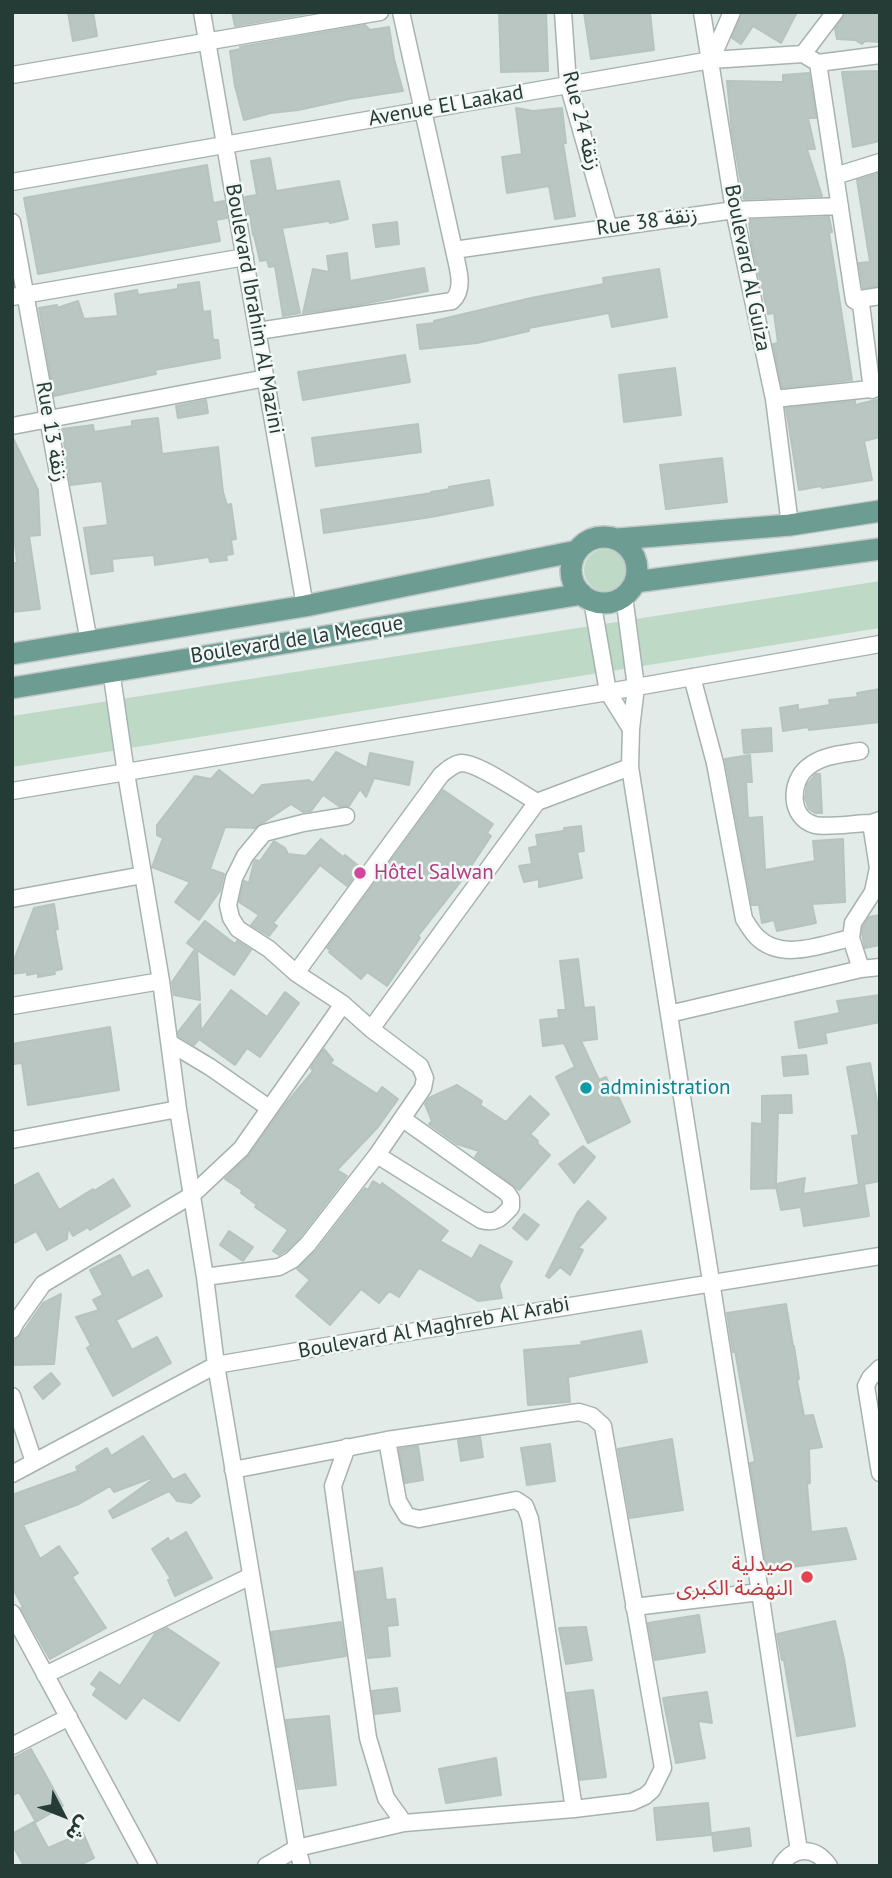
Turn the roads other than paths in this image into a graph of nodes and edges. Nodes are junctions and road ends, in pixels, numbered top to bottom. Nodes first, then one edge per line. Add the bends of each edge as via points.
1 (202, 12) edge
2 (380, 12) edge
3 (401, 12) edge
4 (563, 12) edge
5 (702, 12) edge
6 (732, 12) edge
7 (835, 12) edge
8 (208, 42) junction
9 (803, 54) junction
10 (880, 55) edge
11 (711, 60) junction
12 (818, 63) junction
13 (12, 75) edge
14 (568, 84) junction
15 (422, 110) junction
16 (225, 145) junction
17 (880, 162) edge
18 (835, 176) junction
19 (12, 182) edge
20 (840, 206) junction
21 (734, 210) junction
22 (12, 222) edge
23 (609, 228) junction
24 (454, 250) junction
25 (245, 257) junction
26 (19, 295) edge
27 (880, 296) edge
28 (854, 300) junction
29 (258, 331) junction
30 (266, 378) junction
31 (876, 389) edge
32 (774, 399) junction
33 (48, 419) junction
34 (12, 426) edge
35 (880, 512) edge
36 (790, 525) junction
37 (618, 540) junction
38 (880, 549) edge
39 (577, 551) junction
40 (630, 589) junction
41 (587, 597) junction
42 (305, 607) junction
43 (89, 642) junction
44 (880, 644) edge
45 (12, 654) edge
46 (111, 670) junction
47 (692, 677) junction
48 (636, 687) junction
49 (12, 688) edge
50 (608, 692) junction
51 (631, 729) junction
52 (860, 751) dead end
53 (630, 767) junction
54 (126, 773) junction
55 (12, 791) edge
56 (537, 802) junction
57 (346, 816) dead end
58 (875, 821) edge
59 (144, 875) junction
60 (12, 899) edge
61 (851, 938) junction
62 (880, 967) edge
63 (861, 969) junction
64 (296, 973) junction
65 (162, 981) junction
66 (344, 1004) junction
67 (12, 1006) edge
68 (668, 1014) junction
69 (371, 1028) junction
70 (170, 1043) junction
71 (269, 1108) junction
72 (178, 1110) junction
73 (403, 1119) junction
74 (12, 1140) edge
75 (377, 1155) junction
76 (192, 1195) junction
77 (880, 1256) edge
78 (205, 1277) junction
79 (711, 1282) junction
80 (12, 1330) edge
81 (216, 1365) junction
82 (880, 1368) edge
83 (12, 1396) edge
84 (387, 1440) junction
85 (347, 1447) junction
86 (34, 1462) junction
87 (233, 1470) junction
88 (880, 1473) edge
89 (12, 1474) edge
90 (251, 1576) junction
91 (760, 1592) junction
92 (635, 1607) junction
93 (12, 1613) edge
94 (45, 1675) junction
95 (69, 1717) junction
96 (12, 1745) edge
97 (574, 1809) junction
98 (404, 1823) junction
99 (297, 1848) junction
100 (799, 1851) junction
101 (149, 1866) edge
102 (266, 1866) edge
103 (302, 1866) edge
104 (781, 1866) edge
105 (829, 1866) edge

1 - 8 street, Boulevard Ibrahim Al Mazini
2 - 8 street
3 - 15 street
4 - 14 street, Rue 24 زنقة
5 - 11 street, Boulevard Al Guiza
6 - 11 street
7 - 9 street
8 - 13 street
8 - 16 street, Boulevard Ibrahim Al Mazini
9 - 11 street, Avenue El Laakad
9 - 12 street
10 - 12 street
11 - 14 street, Avenue El Laakad
11 - 21 street, Boulevard Al Guiza
12 - 18 street
14 - 15 street, Avenue El Laakad
14 - 23 street, Rue 24 زنقة
15 - 16 street, Avenue El Laakad
15 - 24 street
16 - 19 street, Avenue El Laakad
16 - 25 street, Boulevard Ibrahim Al Mazini
17 - 18 street
18 - 20 street
20 - 21 street, Rue 38 زنقة
20 - 28 street
21 - 23 street, Rue 38 زنقة
21 - 32 street, Boulevard Al Guiza
22 - 26 street, Rue 13 زنقة
23 - 24 street, Rue 38 زنقة
24 - 29 street via 460,288 452,301
25 - 26 street
25 - 29 street, Boulevard Ibrahim Al Mazini
26 - 33 street, Rue 13 زنقة
27 - 28 street
28 - 31 street via 861,304
29 - 30 street, Boulevard Ibrahim Al Mazini
30 - 33 street
30 - 42 street, Boulevard Ibrahim Al Mazini
31 - 32 street
32 - 36 street, Boulevard Al Guiza
33 - 34 street
33 - 43 street, Rue 13 زنقة
35 - 36 main road
36 - 37 main road
37 - 39 main road via 591,539
37 - 40 main road via 637,562
38 - 40 main road
39 - 41 main road via 571,569 576,587
39 - 42 main road, Boulevard de la Mecque
40 - 41 main road via 614,601
40 - 48 street
41 - 46 main road, Boulevard de la Mecque
41 - 50 street
42 - 43 main road, Boulevard de la Mecque
43 - 45 main road, Boulevard de la Mecque
44 - 47 street
46 - 49 main road, Boulevard de la Mecque
46 - 54 street
47 - 48 street
47 - 61 street via 715,763 744,919 767,944 792,951
48 - 50 street
48 - 51 street
50 - 51 street
50 - 54 street
51 - 53 street
52 - 58 street via 824,758 806,768 793,795 797,811 816,825
53 - 56 street
53 - 68 street
54 - 55 street
54 - 59 street
56 - 64 street via 474,765 451,767
56 - 69 street
57 - 64 street via 264,833 234,878 228,905 237,929
58 - 61 street via 878,868 873,892 853,923
59 - 60 street
59 - 65 street
61 - 63 street
62 - 63 street
63 - 68 street
64 - 66 street
65 - 67 street
65 - 70 street
66 - 69 street
66 - 71 street
68 - 79 street
69 - 73 street via 420,1066 425,1078
70 - 71 street
70 - 72 street
71 - 76 street via 241,1149
72 - 74 street
72 - 76 street
73 - 75 street
73 - 75 street via 507,1194 511,1207 499,1220 481,1220
75 - 78 street via 292,1260 279,1267
76 - 78 street
76 - 80 street via 43,1284
77 - 79 street, Boulevard Al Maghreb Al Arabi
78 - 81 street
79 - 81 street, Boulevard Al Maghreb Al Arabi
79 - 91 street
81 - 86 street, Boulevard Al Maghreb Al Arabi
81 - 87 street
82 - 88 street via 866,1386
83 - 86 street
84 - 85 street
84 - 92 street via 579,1412 592,1416 603,1426
84 - 97 street via 398,1501 407,1516 419,1519 516,1500 525,1506
85 - 87 street
85 - 98 street via 333,1486 368,1738 386,1798
86 - 89 street, Boulevard Al Maghreb Al Arabi
87 - 90 street
90 - 94 street
90 - 99 street
91 - 92 street
91 - 100 street
92 - 97 street via 663,1768 652,1790 632,1802
93 - 94 street
94 - 95 street
95 - 96 street
95 - 101 street
97 - 98 street
98 - 99 street
99 - 102 street
99 - 103 street
100 - 104 street
100 - 105 street via 817,1853

